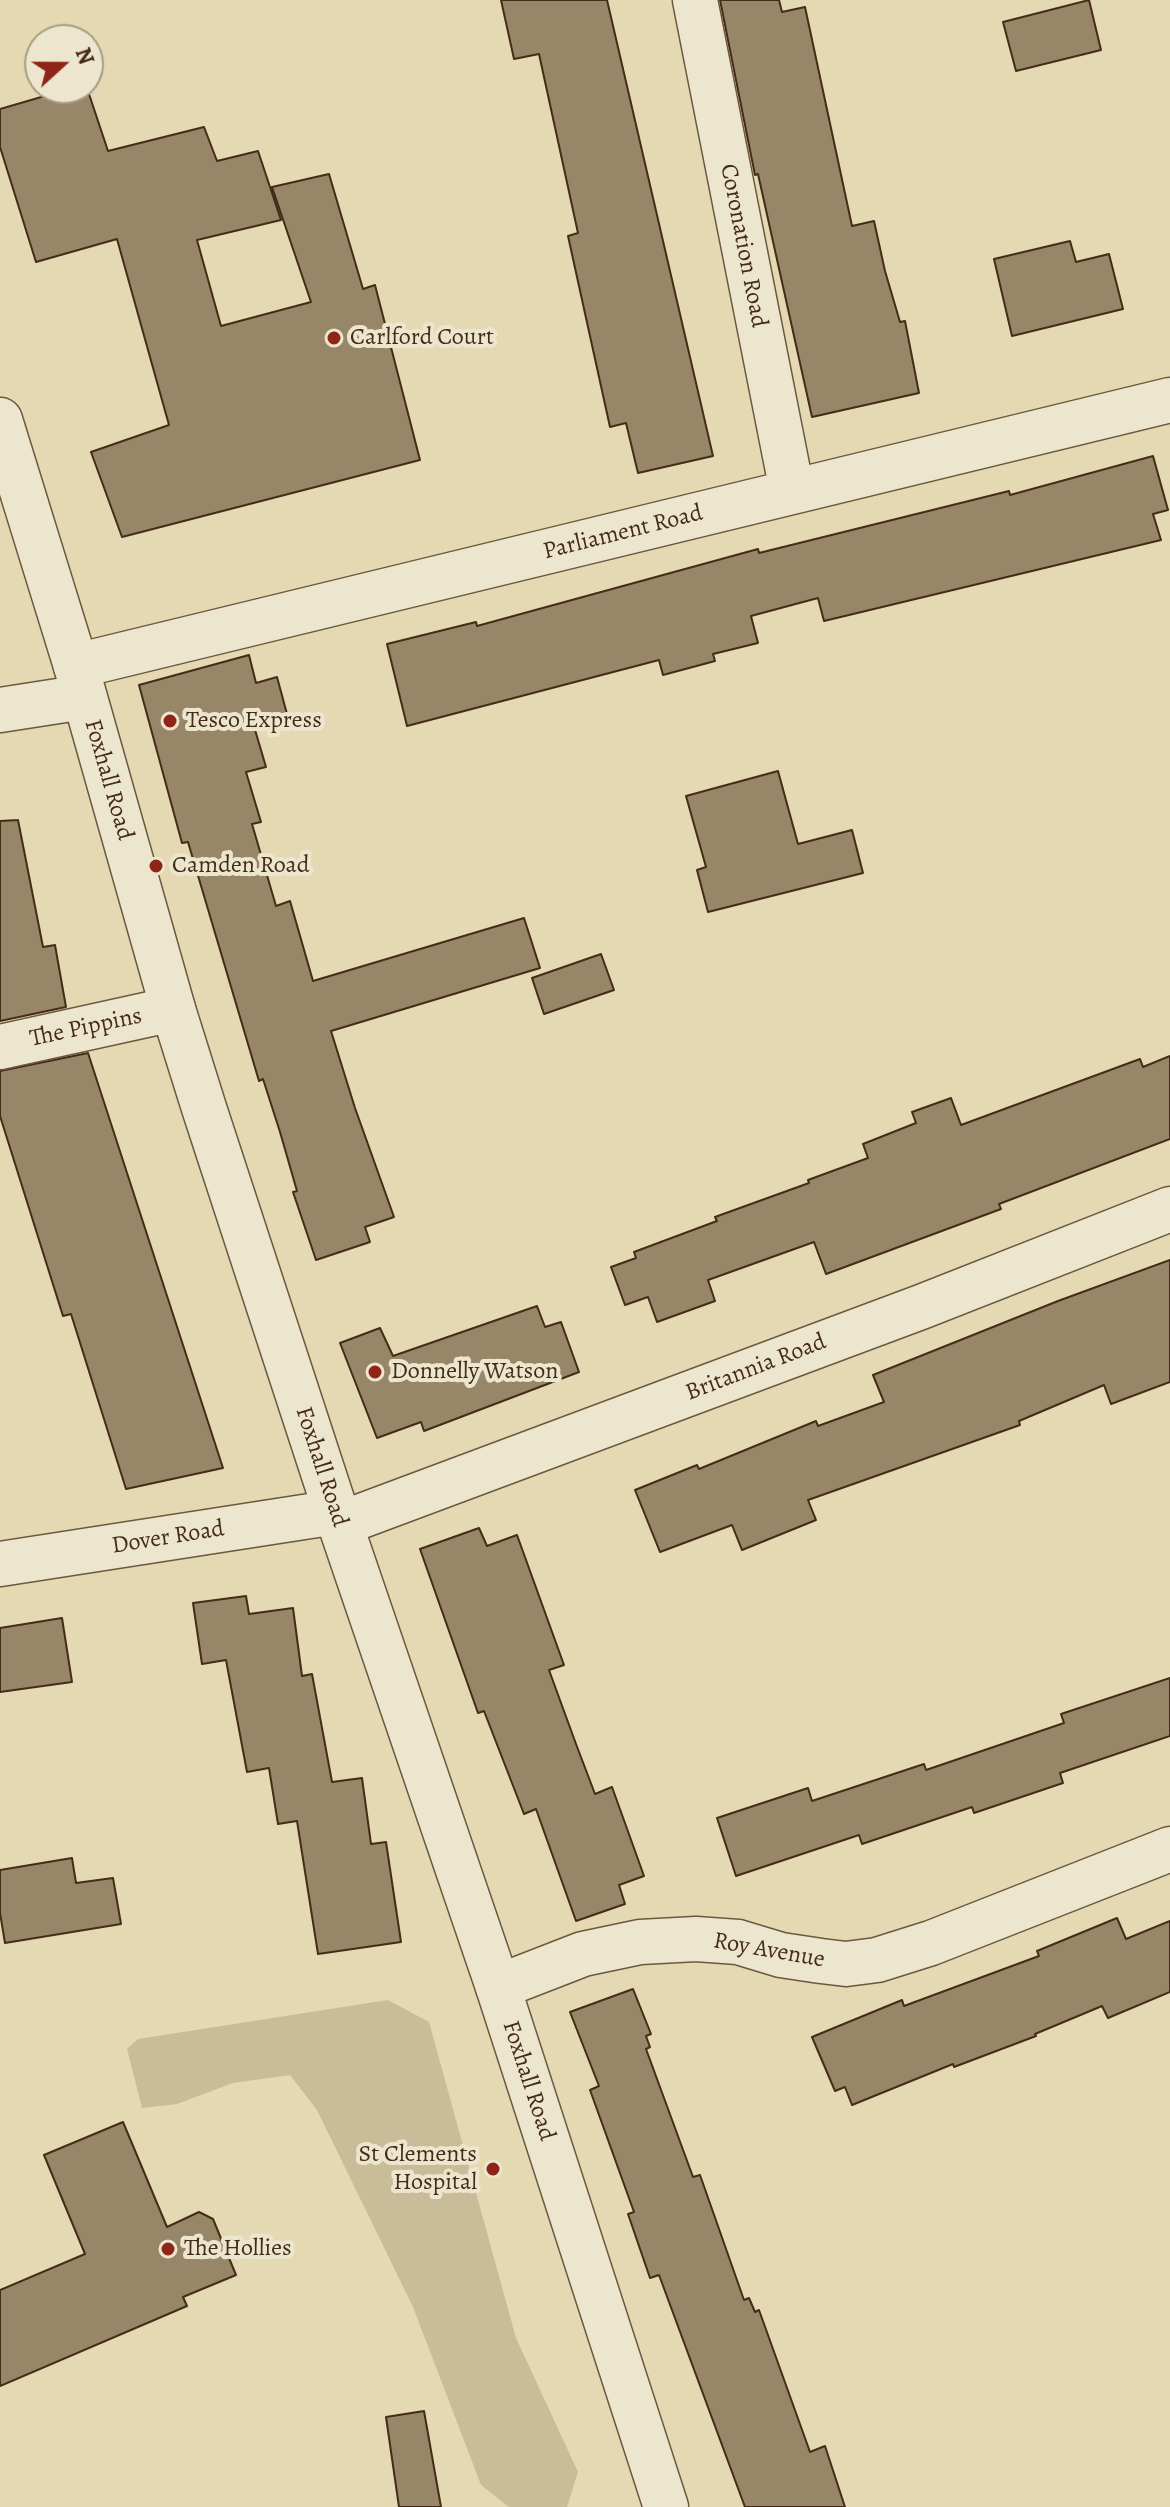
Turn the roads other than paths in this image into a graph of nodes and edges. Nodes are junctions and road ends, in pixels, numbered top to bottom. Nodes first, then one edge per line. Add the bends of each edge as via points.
1 (695, 0) edge
2 (1170, 400) edge
3 (0, 420) edge
4 (792, 491) junction
5 (80, 681) junction
6 (0, 710) edge
7 (173, 1009) junction
8 (0, 1047) edge
9 (1170, 1209) edge
10 (338, 1518) junction
11 (0, 1564) edge
12 (1170, 1849) edge
13 (498, 1987) junction
14 (666, 2507) edge

1 - 4 street, Coronation Road
2 - 4 street, Parliament Road
3 - 5 street, Foxhall Road
4 - 5 street, Parliament Road
5 - 6 street
5 - 7 street, Foxhall Road
7 - 8 street, The Pippins
7 - 10 street, Foxhall Road
9 - 10 street, Britannia Road via 906,1312
10 - 11 street, Dover Road
10 - 13 street, Foxhall Road
12 - 13 street, Roy Avenue via 877,1960 821,1961 738,1942 640,1942 583,1954
13 - 14 street, Foxhall Road

